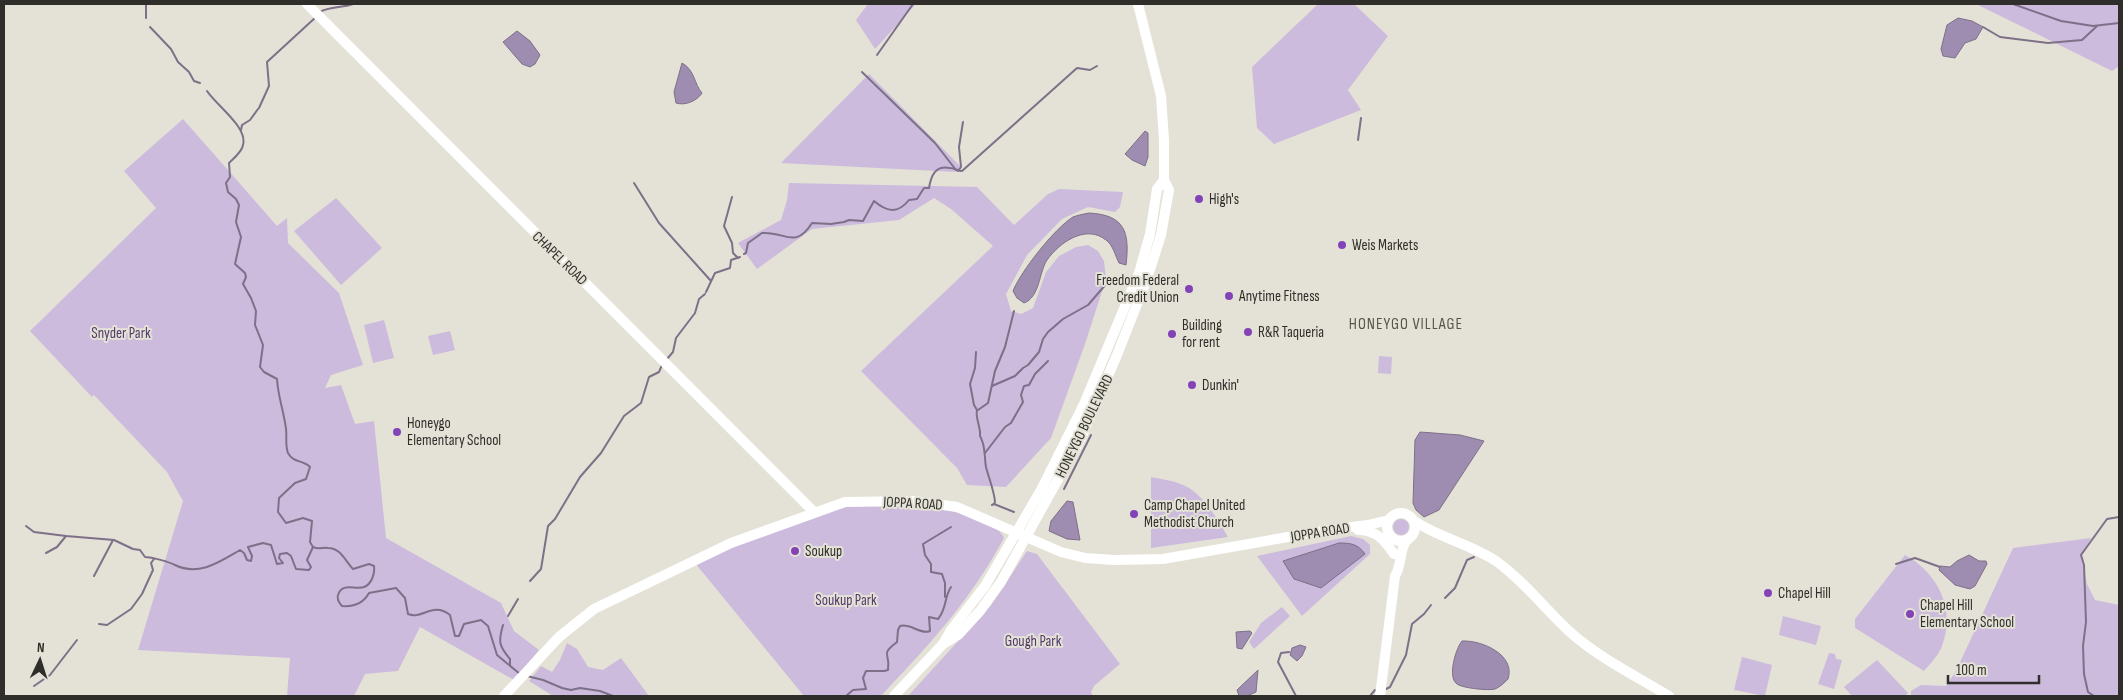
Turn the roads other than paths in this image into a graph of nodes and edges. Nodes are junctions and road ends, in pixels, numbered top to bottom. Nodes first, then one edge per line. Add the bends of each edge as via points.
1 (307, 4) edge
2 (1138, 4) edge
3 (1164, 180) junction
4 (814, 512) junction
5 (1389, 520) junction
6 (1414, 521) junction
7 (1368, 525) junction
8 (1338, 528) junction
9 (1017, 532) junction
10 (1436, 534) junction
11 (1390, 536) junction
12 (1027, 537) junction
13 (1410, 538) junction
14 (1394, 554) junction
15 (1395, 576) junction
16 (942, 644) junction
17 (504, 696) edge
18 (894, 696) edge
19 (1380, 696) edge
20 (1670, 696) edge

1 - 4 street, CHAPEL ROAD
2 - 3 street, HONEYGO BOULEVARD via 1161,96
3 - 9 street, HONEYGO BOULEVARD via 1157,189 1150,234 1139,273 1103,362 1065,443
3 - 12 street, HONEYGO BOULEVARD via 1169,190 1161,235 1148,279 1095,408
4 - 9 street, JOPPA ROAD via 844,502 933,503 965,509
4 - 17 street, JOPPA ROAD via 731,542 594,610 573,624
5 - 6 street, JOPPA ROAD via 1394,514 1402,513
5 - 7 street, JOPPA ROAD
5 - 11 street
6 - 10 street, JOPPA ROAD
6 - 13 street via 1415,529
7 - 8 street, JOPPA ROAD
7 - 11 street, JOPPA ROAD
8 - 12 street, JOPPA ROAD via 1183,556 1134,560 1075,556
8 - 14 street via 1341,531 1374,533
9 - 12 street, JOPPA ROAD
9 - 16 street, HONEYGO BOULEVARD via 991,577
10 - 13 street, JOPPA ROAD
10 - 20 street, JOPPA ROAD via 1463,543 1494,560 1522,582 1581,641
11 - 13 street, JOPPA ROAD via 1397,541
11 - 14 street
12 - 16 street, HONEYGO BOULEVARD via 980,611 958,634
13 - 15 street via 1402,551
14 - 15 street via 1392,570
15 - 19 street
16 - 18 street, HONEYGO BOULEVARD

